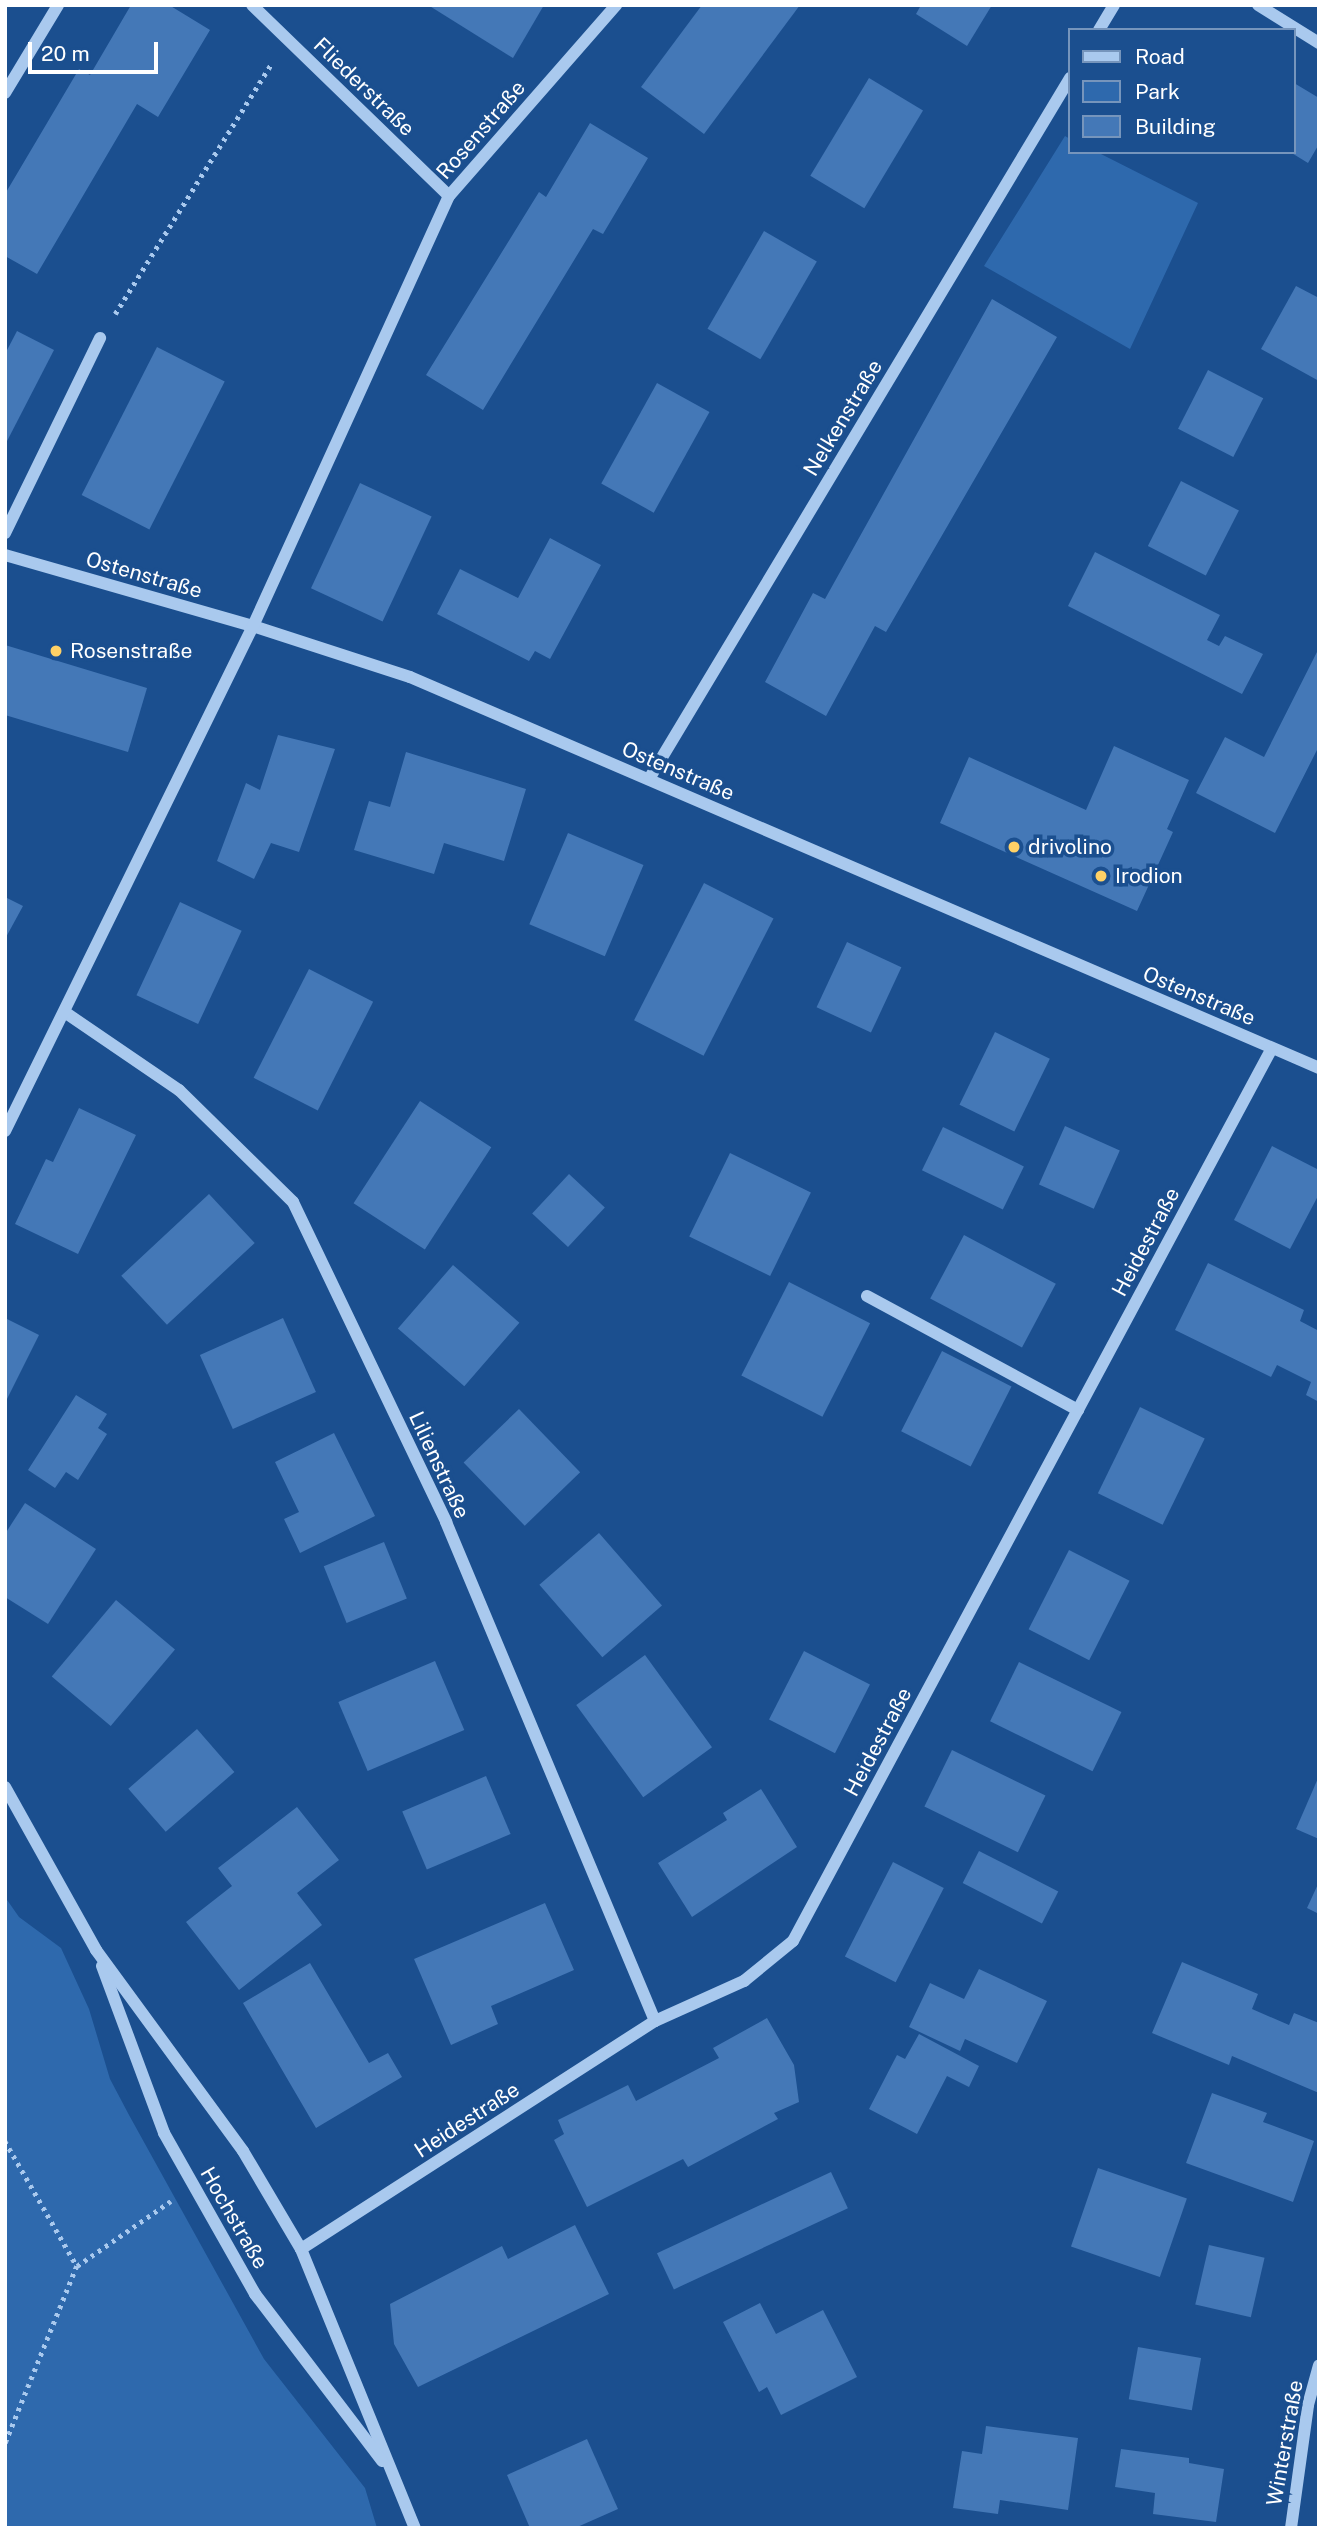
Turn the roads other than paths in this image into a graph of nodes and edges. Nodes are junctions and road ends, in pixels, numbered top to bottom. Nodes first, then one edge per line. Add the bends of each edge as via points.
1 (58, 5) edge
2 (252, 5) edge
3 (616, 5) edge
4 (1114, 5) edge
5 (1258, 5) edge
6 (1100, 28) edge
7 (1295, 28) edge
8 (1296, 29) edge
9 (1319, 43) edge
10 (1068, 81) edge
11 (5, 93) edge
12 (449, 196) junction
13 (100, 338) road end
14 (5, 533) edge
15 (5, 555) edge
16 (253, 625) junction
17 (649, 779) junction
18 (66, 1013) junction
19 (1272, 1048) junction
20 (1319, 1068) edge
21 (5, 1131) edge
22 (867, 1296) dead end
23 (1078, 1410) junction
24 (5, 1787) edge
25 (96, 1950) junction
26 (655, 2021) junction
27 (301, 2249) junction
28 (1319, 2365) edge
29 (393, 2476) junction
30 (415, 2528) edge
31 (1291, 2528) edge

1 - 11 street
2 - 12 street, Fliederstraße
3 - 12 street, Rosenstraße
4 - 6 street
5 - 7 street
8 - 9 street
10 - 17 street, Nelkenstraße
12 - 16 street, Rosenstraße
13 - 14 street
15 - 16 street, Ostenstraße
16 - 17 street, Ostenstraße via 410,677
16 - 18 street, Rosenstraße
17 - 19 street, Ostenstraße
18 - 21 street, Rosenstraße
18 - 26 street, Lilienstraße via 179,1090 293,1202 446,1522
19 - 20 street, Ostenstraße
19 - 23 street, Heidestraße
22 - 23 street
23 - 26 street, Heidestraße via 793,1941 744,1981
24 - 25 street, Hochstraße
25 - 27 street, Hochstraße via 243,2151
25 - 29 street, Hochstraße via 164,2133 193,2186 255,2294
26 - 27 street, Heidestraße
27 - 29 street, Hochstraße
28 - 31 street, Winterstraße via 1308,2405
29 - 30 street, Hochstraße

